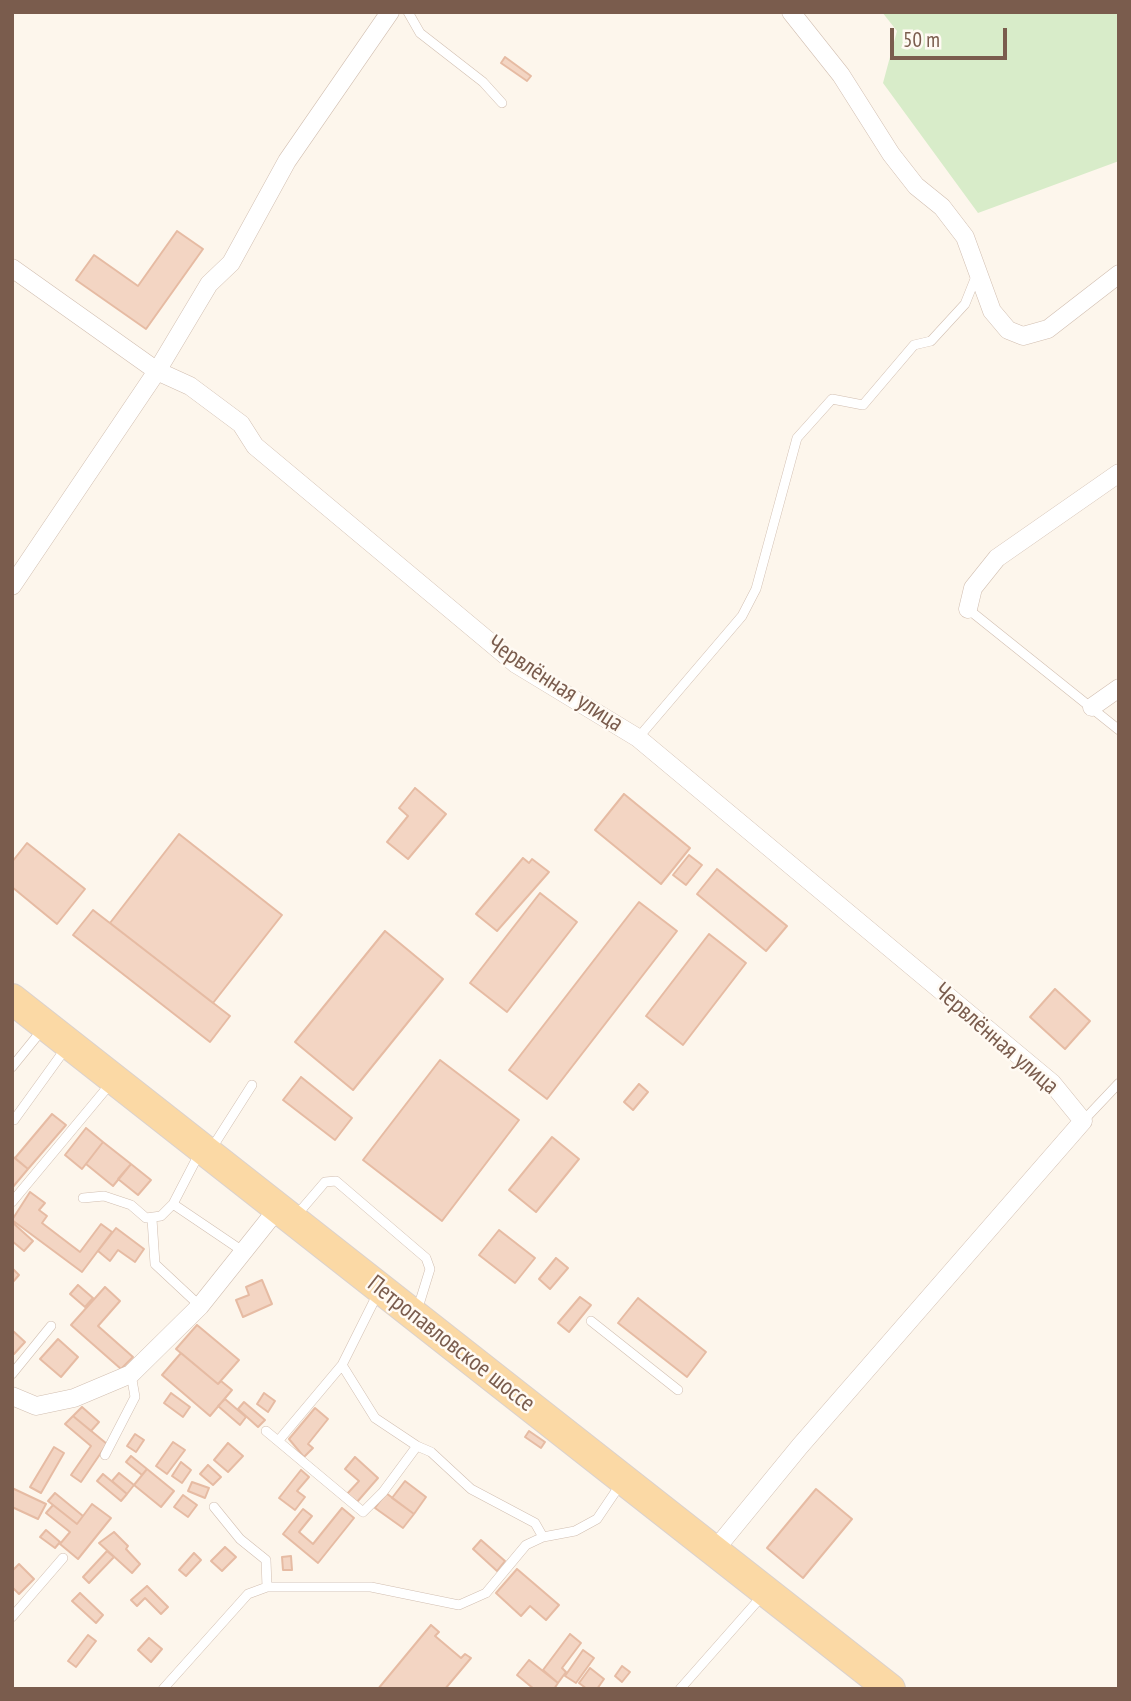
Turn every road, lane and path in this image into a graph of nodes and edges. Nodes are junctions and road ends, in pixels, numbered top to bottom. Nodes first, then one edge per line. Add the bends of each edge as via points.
1 (390, 12) edge
2 (408, 12) edge
3 (792, 12) edge
4 (502, 103) dead end
5 (12, 268) edge
6 (978, 269) junction
7 (1119, 274) edge
8 (157, 371) junction
9 (1119, 474) edge
10 (12, 586) edge
11 (968, 609) joint
12 (1119, 688) edge
13 (1092, 707) junction
14 (1119, 730) edge
15 (639, 738) junction
16 (12, 999) edge
17 (46, 1025) junction
18 (69, 1044) junction
19 (12, 1067) edge
20 (115, 1079) junction
21 (1119, 1083) edge
22 (252, 1085) dead end
23 (14, 1121) dead end
24 (1083, 1121) junction
25 (205, 1150) junction
26 (83, 1198) dead end
27 (12, 1202) edge
28 (173, 1204) junction
29 (286, 1212) junction
30 (152, 1219) junction
31 (244, 1252) junction
32 (381, 1288) junction
33 (200, 1306) junction
34 (416, 1316) junction
35 (591, 1321) dead end
36 (51, 1326) dead end
37 (342, 1365) junction
38 (12, 1374) edge
39 (131, 1374) junction
40 (678, 1391) dead end
41 (12, 1396) edge
42 (266, 1432) dead end
43 (279, 1440) junction
44 (417, 1446) junction
45 (105, 1455) dead end
46 (623, 1479) junction
47 (214, 1507) dead end
48 (543, 1537) junction
49 (714, 1550) junction
50 (63, 1558) dead end
51 (267, 1587) junction
52 (766, 1591) junction
53 (12, 1617) edge
54 (163, 1689) edge
55 (680, 1689) edge
56 (890, 1689) edge

1 - 8 street via 287,161 231,262 209,284
2 - 4 lane via 420,33 483,82
3 - 6 street via 841,75 899,165 965,237
5 - 8 street, Червлённая улица
6 - 7 street via 992,311 1009,330 1023,336 1048,329
6 - 15 lane via 965,304 931,341 914,345 863,405 832,399 797,438 755,589 742,617
8 - 10 street
8 - 15 street, Червлённая улица via 190,386 241,424 255,446 516,664
9 - 11 street via 997,558 973,588
11 - 13 lane
12 - 13 street
13 - 14 lane
15 - 24 street, Червлённая улица via 1052,1083
16 - 17 main road, Петропавловское шоссе
17 - 18 main road, Петропавловское шоссе
17 - 19 lane
18 - 20 main road, Петропавловское шоссе
18 - 23 lane
20 - 25 main road, Петропавловское шоссе
20 - 27 lane
21 - 24 lane
22 - 25 lane
24 - 49 street
25 - 28 lane
25 - 29 main road, Петропавловское шоссе
26 - 30 lane via 104,1196 131,1205
28 - 30 lane
28 - 31 lane
29 - 31 street
29 - 32 main road, Петропавловское шоссе
29 - 34 lane via 325,1182 336,1181 429,1263
30 - 33 lane via 155,1264
31 - 33 street
32 - 34 main road, Петропавловское шоссе
32 - 37 lane
33 - 39 street
34 - 46 main road, Петропавловское шоссе
35 - 40 lane
36 - 38 lane
37 - 43 lane
37 - 44 lane via 375,1418
39 - 41 street via 74,1398 36,1406
39 - 45 lane via 135,1397
42 - 43 lane
43 - 44 lane via 363,1512
44 - 48 lane via 431,1452 471,1489 535,1523
46 - 48 lane via 597,1519 575,1531
46 - 49 main road, Петропавловское шоссе
47 - 51 lane via 240,1539 266,1560
48 - 51 lane via 526,1545 486,1593 459,1605 371,1587
49 - 52 main road, Петропавловское шоссе
50 - 53 lane
51 - 54 lane via 247,1594
52 - 55 lane
52 - 56 main road, Петропавловское шоссе

